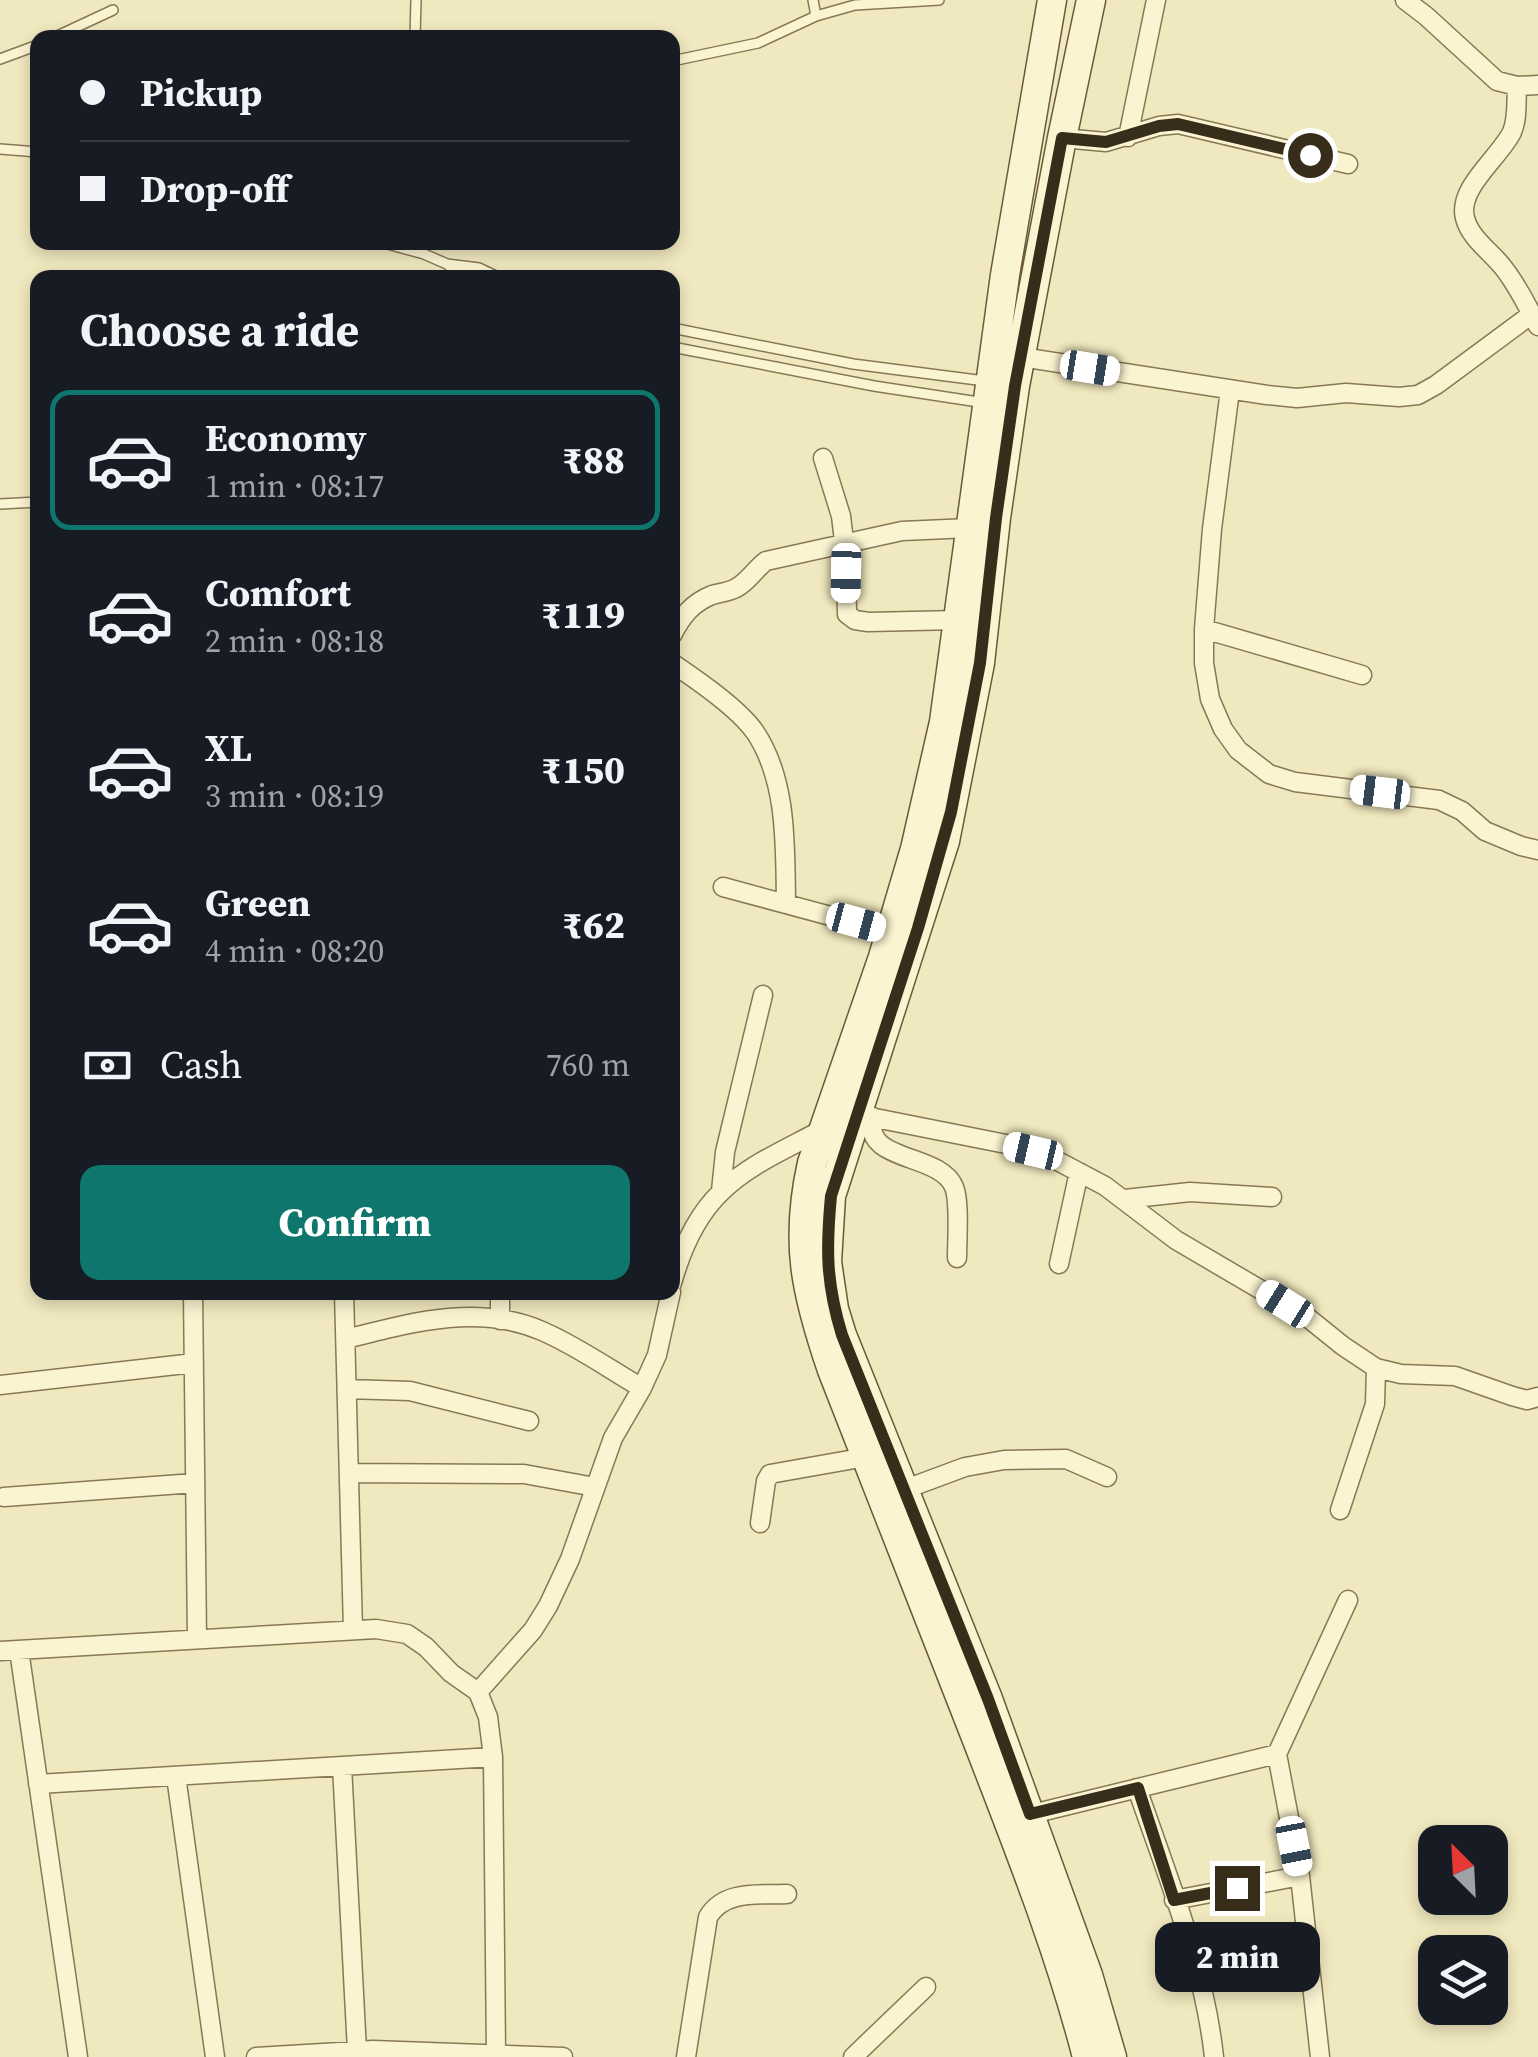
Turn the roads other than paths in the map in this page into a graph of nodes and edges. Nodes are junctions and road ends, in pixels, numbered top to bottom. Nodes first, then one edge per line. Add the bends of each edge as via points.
1 (416, 0) edge
2 (814, 0) edge
3 (939, 0) edge
4 (1052, 0) edge
5 (1091, 0) edge
6 (1156, 0) edge
7 (1405, 0) edge
8 (114, 10) dead end
9 (816, 16) junction
10 (70, 30) edge
11 (415, 30) edge
12 (30, 47) edge
13 (0, 59) edge
14 (680, 59) edge
15 (1538, 85) edge
16 (1516, 86) junction
17 (1128, 137) junction
18 (1062, 138) junction
19 (0, 148) edge
20 (30, 151) edge
21 (1348, 164) dead end
22 (409, 250) edge
23 (448, 264) junction
24 (454, 270) edge
25 (483, 270) edge
26 (1535, 320) edge
27 (680, 330) edge
28 (680, 348) edge
29 (1020, 356) junction
30 (1230, 390) junction
31 (1001, 394) junction
32 (823, 458) dead end
33 (30, 502) edge
34 (0, 504) edge
35 (970, 528) junction
36 (845, 545) junction
37 (680, 619) edge
38 (958, 620) junction
39 (1204, 629) junction
40 (680, 668) edge
41 (1362, 674) dead end
42 (1538, 850) edge
43 (723, 887) dead end
44 (786, 904) junction
45 (890, 932) junction
46 (763, 995) dead end
47 (846, 1118) junction
48 (1079, 1172) junction
49 (721, 1191) junction
50 (1272, 1197) dead end
51 (1125, 1199) junction
52 (680, 1257) edge
53 (957, 1258) dead end
54 (1060, 1264) dead end
55 (194, 1300) edge
56 (344, 1300) edge
57 (500, 1300) edge
58 (669, 1300) edge
59 (500, 1320) junction
60 (346, 1339) junction
61 (194, 1363) junction
62 (1376, 1368) junction
63 (0, 1386) edge
64 (642, 1388) junction
65 (347, 1389) junction
66 (1538, 1397) edge
67 (529, 1421) dead end
68 (866, 1457) junction
69 (349, 1473) junction
70 (1107, 1477) dead end
71 (195, 1482) junction
72 (596, 1487) junction
73 (903, 1490) junction
74 (4, 1497) dead end
75 (1340, 1510) dead end
76 (760, 1523) dead end
77 (1348, 1600) dead end
78 (353, 1630) junction
79 (197, 1639) junction
80 (10, 1651) edge
81 (478, 1692) junction
82 (1277, 1754) junction
83 (493, 1757) junction
84 (342, 1766) junction
85 (176, 1776) junction
86 (38, 1784) junction
87 (1138, 1788) junction
88 (1019, 1818) junction
89 (1300, 1876) junction
90 (787, 1894) dead end
91 (1174, 1900) junction
92 (1310, 1955) junction
93 (1198, 1970) junction
94 (926, 1987) dead end
95 (357, 2051) junction
96 (496, 2054) junction
97 (78, 2057) edge
98 (215, 2057) edge
99 (256, 2057) edge
100 (564, 2057) edge
101 (686, 2057) edge
102 (853, 2057) edge
103 (1087, 2057) edge
104 (1112, 2057) edge
105 (1214, 2057) edge
106 (1320, 2057) edge

1 - 11 lane
2 - 9 lane
3 - 9 lane via 855,4
4 - 31 street via 1005,276
5 - 18 street
6 - 17 street
7 - 16 street via 1497,82
8 - 10 lane
9 - 14 lane via 758,42
12 - 13 lane
15 - 16 street
16 - 26 street via 1510,135 1464,200 1464,214
17 - 18 street
17 - 21 street via 1178,124
18 - 29 street
19 - 20 lane
22 - 23 lane
23 - 24 lane
23 - 25 lane
26 - 30 street via 1418,395 1296,398
27 - 31 lane
28 - 31 lane via 874,386
29 - 30 street
29 - 31 street
30 - 39 street
31 - 35 street
31 - 47 street via 980,663 949,824 918,928
32 - 36 street
33 - 34 lane
35 - 36 street via 902,531
35 - 38 street
36 - 37 street via 766,561 737,588 707,597
36 - 38 street via 846,605 855,620
38 - 45 street via 940,741
39 - 41 street
39 - 42 street via 1210,700 1223,729 1269,774 1439,800 1485,831
40 - 44 street via 742,717 766,754 781,804
43 - 44 street
44 - 45 street
45 - 47 street
46 - 49 street
47 - 48 street via 1033,1151
47 - 49 street
47 - 53 street via 876,1143 952,1183
47 - 68 street via 806,1194 804,1260 818,1327
47 - 73 street via 831,1196 829,1284 842,1335
48 - 51 street
48 - 54 street
49 - 52 street
50 - 51 street via 1190,1192
51 - 62 street via 1176,1240
55 - 61 street
56 - 60 street
57 - 59 street
58 - 64 street
59 - 60 street via 424,1319
59 - 64 street via 541,1330
60 - 65 street
61 - 63 street
61 - 71 street
62 - 66 street via 1456,1376 1512,1396
62 - 75 street via 1375,1404
64 - 72 street via 613,1438
65 - 67 street via 410,1392
65 - 69 street
68 - 76 street via 770,1474
68 - 88 street
69 - 72 street via 524,1474
69 - 78 street
70 - 73 street via 1066,1459 1004,1460
71 - 74 street
71 - 79 street
72 - 81 street via 548,1606
73 - 88 street via 988,1699
77 - 82 street
78 - 79 street
78 - 81 street via 407,1634
79 - 80 street
80 - 86 street
81 - 83 street
82 - 87 street
82 - 89 street
83 - 84 street
83 - 96 street
84 - 85 street
84 - 95 street
85 - 86 street
85 - 98 street
86 - 97 street
87 - 88 street
87 - 91 street
88 - 103 street
88 - 104 street via 1088,1975
89 - 91 street
89 - 92 street
90 - 101 street via 728,1898 708,1917
91 - 93 street
92 - 93 street
92 - 106 street
93 - 105 street
94 - 102 street
95 - 96 street
95 - 99 street
96 - 100 street

